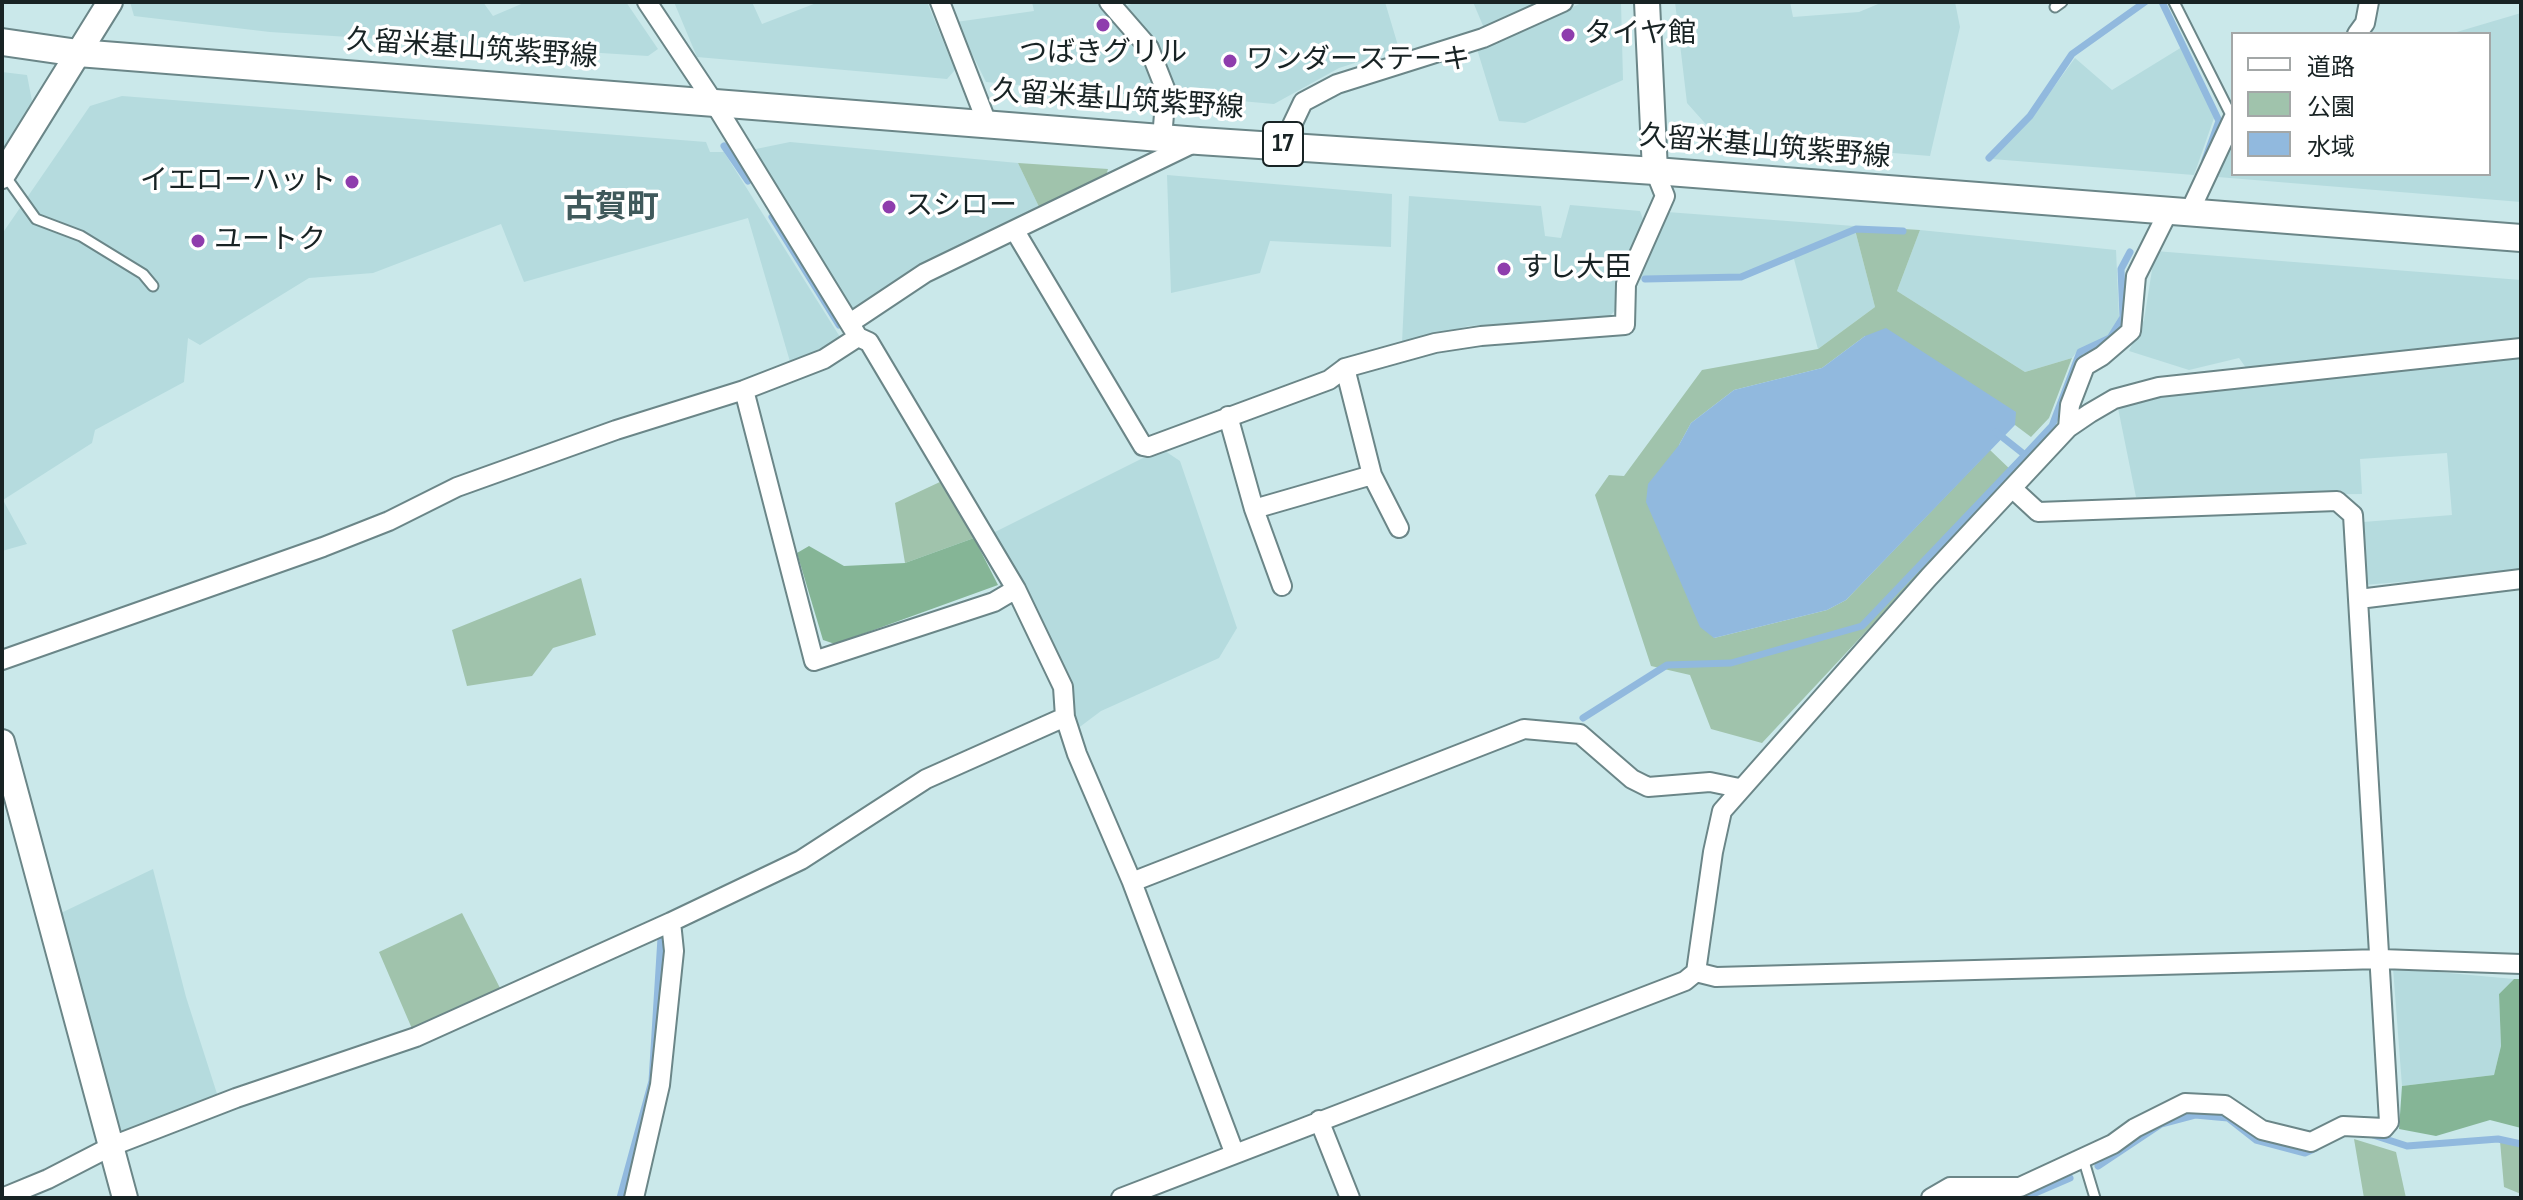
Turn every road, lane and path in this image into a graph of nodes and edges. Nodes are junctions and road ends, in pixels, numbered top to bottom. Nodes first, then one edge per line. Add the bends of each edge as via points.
1 (110, 2) edge
2 (647, 2) edge
3 (940, 2) edge
4 (1109, 2) edge
5 (1563, 2) edge
6 (1647, 2) edge
7 (2174, 2) edge
8 (2369, 2) edge
9 (2, 29) edge
10 (2358, 32) edge
11 (2, 42) edge
12 (46, 46) junction
13 (78, 53) junction
14 (713, 101) junction
15 (2231, 115) edge
16 (2231, 122) edge
17 (987, 123) junction
18 (1162, 138) junction
19 (1199, 141) junction
20 (1283, 144) junction
21 (1655, 171) junction
22 (3, 175) edge
23 (2178, 212) junction
24 (1015, 231) junction
25 (2521, 238) edge
26 (153, 286) dead end
27 (854, 330) junction
28 (2521, 348) edge
29 (1345, 368) junction
30 (744, 390) junction
31 (1228, 416) junction
32 (2068, 428) junction
33 (1372, 475) junction
34 (2012, 488) junction
35 (1254, 509) junction
36 (1399, 528) dead end
37 (2521, 579) edge
38 (1282, 586) dead end
39 (1016, 589) junction
40 (2359, 599) junction
41 (2, 660) edge
42 (1065, 717) junction
43 (2, 742) edge
44 (1739, 788) junction
45 (1132, 882) junction
46 (671, 922) junction
47 (2381, 959) junction
48 (2521, 964) edge
49 (1696, 972) junction
50 (1319, 1120) junction
51 (112, 1146) junction
52 (1234, 1152) junction
53 (2083, 1158) junction
54 (2, 1198) edge
55 (125, 1198) edge
56 (634, 1198) edge
57 (1121, 1198) edge
58 (1350, 1198) edge
59 (1931, 1198) edge
60 (2095, 1198) edge

1 - 13 street
2 - 14 street
3 - 17 street
4 - 18 street via 1155,62 1166,91
5 - 20 street via 1483,38 1337,84 1303,102
6 - 21 street
7 - 15 lane
8 - 10 street
9 - 12 main road, 久留米基山筑紫野線 / 17
11 - 12 main road, 久留米基山筑紫野線 / 17
12 - 13 main road, 久留米基山筑紫野線 / 17
13 - 14 main road, 久留米基山筑紫野線 / 17
13 - 22 street
14 - 17 main road, 久留米基山筑紫野線 / 17
14 - 27 street
16 - 23 street
17 - 18 main road, 久留米基山筑紫野線 / 17
18 - 19 main road, 久留米基山筑紫野線 / 17
19 - 20 main road, 久留米基山筑紫野線 / 17
19 - 24 street
20 - 21 main road, 久留米基山筑紫野線 / 17
21 - 23 main road, 久留米基山筑紫野線 / 17
21 - 29 street via 1665,196 1626,284 1625,325 1450,340
22 - 26 lane via 36,219 81,236 143,274
23 - 25 main road, 久留米基山筑紫野線 / 17
23 - 32 street via 2136,276 2131,331 2085,366 2070,405
24 - 27 street via 925,273
24 - 31 street via 1143,446
27 - 30 street via 824,359
27 - 39 street via 869,342
28 - 32 street via 2159,387 2114,399
29 - 31 street via 1329,380
29 - 33 street
30 - 39 street via 814,661 994,602
30 - 41 street via 457,487 323,547
31 - 35 street
32 - 34 street
33 - 35 street
33 - 36 street
34 - 40 street via 2038,512 2337,501 2353,515
34 - 44 street
35 - 38 street
37 - 40 street
39 - 42 street via 1063,687
40 - 47 street
42 - 45 street
42 - 46 street via 926,779 801,860
43 - 51 street
44 - 45 street via 1710,782 1648,787 1580,734 1524,729
44 - 49 street via 1717,826
45 - 52 street
46 - 51 street via 416,1037
46 - 56 street via 674,951 660,1085
47 - 48 street
47 - 49 street via 1716,977
47 - 53 street via 2389,1122 2384,1128 2343,1126 2311,1142 2295,1140 2262,1130 2225,1105 2185,1103
49 - 50 street via 1685,981
50 - 52 street
50 - 58 street
51 - 54 street
51 - 55 street
52 - 57 street
53 - 59 street via 2020,1187 1950,1187
53 - 60 lane

